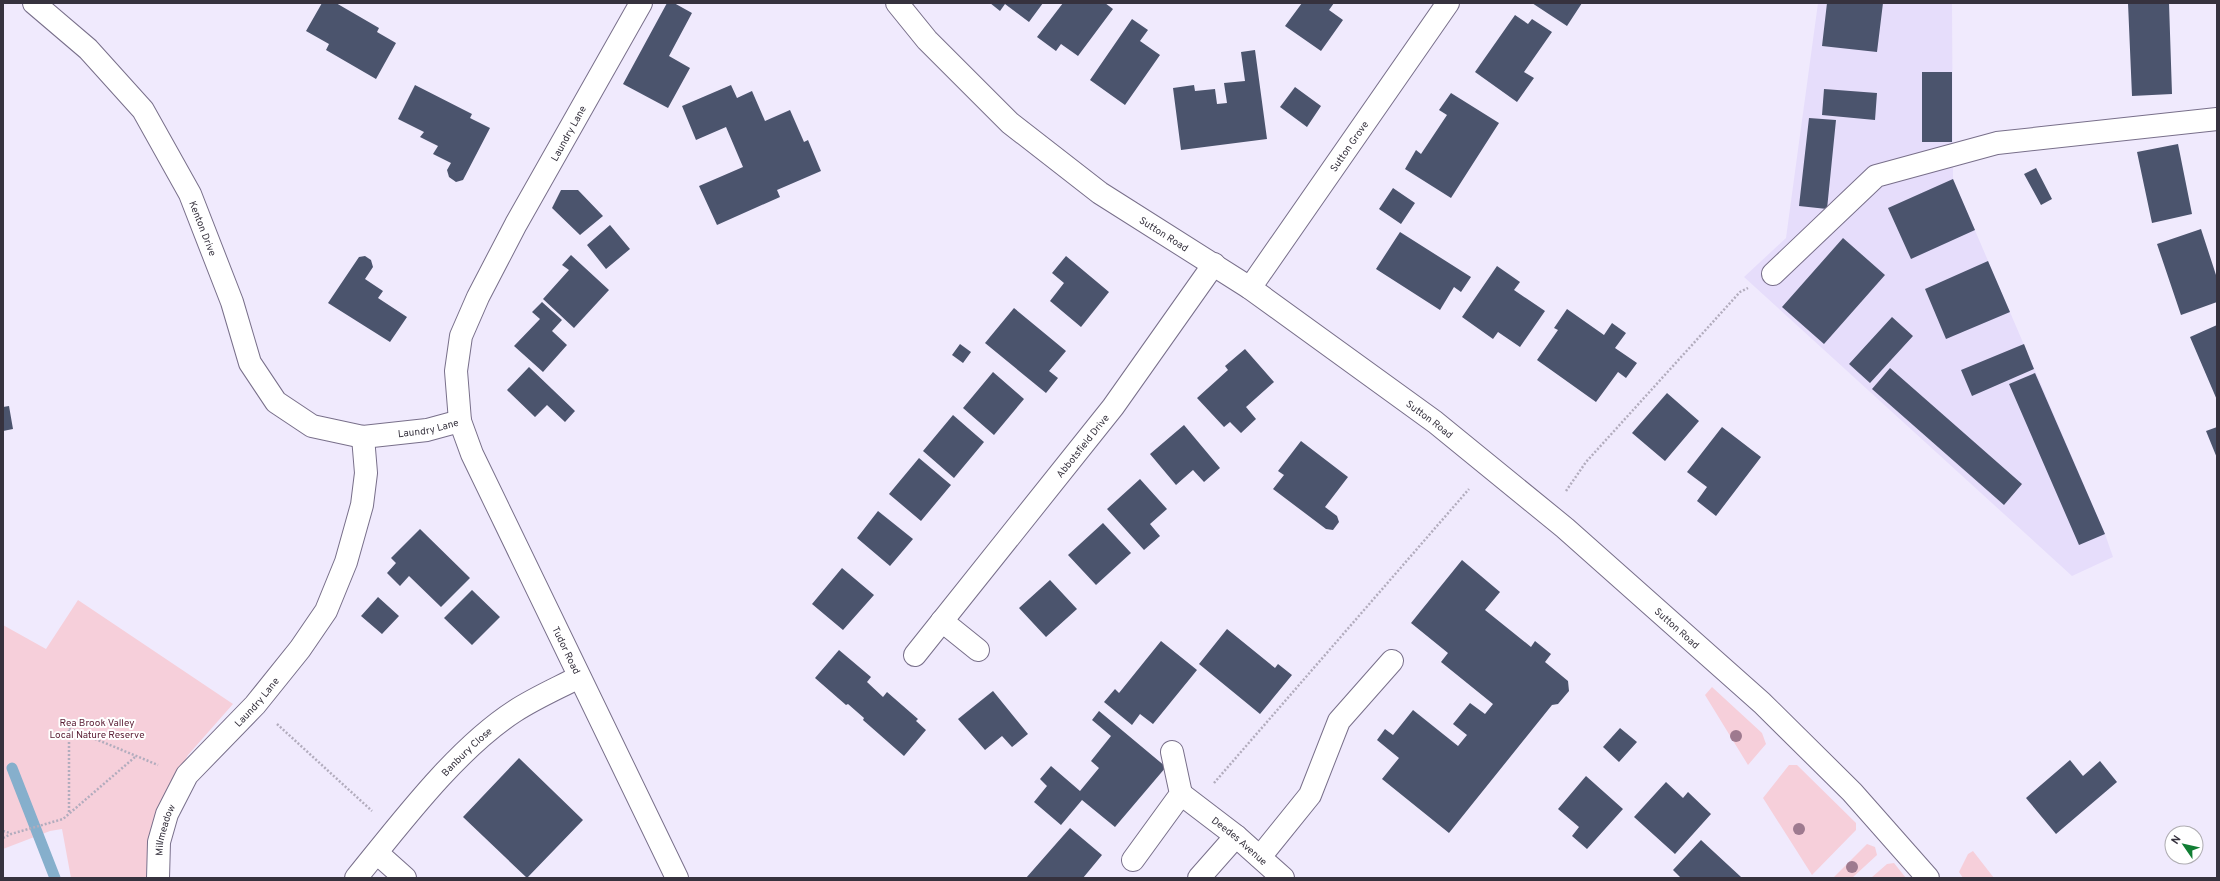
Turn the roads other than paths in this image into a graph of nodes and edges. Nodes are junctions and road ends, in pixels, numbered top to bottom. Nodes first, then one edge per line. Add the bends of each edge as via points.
1 (34, 3) edge
2 (641, 3) edge
3 (897, 3) edge
4 (1448, 3) edge
5 (2217, 119) edge
6 (1214, 264) junction
7 (1773, 274) road end
8 (1250, 288) junction
9 (460, 421) junction
10 (364, 437) junction
11 (942, 621) junction
12 (978, 650) dead end
13 (915, 655) dead end
14 (1392, 661) dead end
15 (579, 677) junction
16 (1172, 752) dead end
17 (183, 786) joint
18 (1188, 799) junction
19 (1236, 836) junction
20 (377, 853) junction
21 (1260, 857) junction
22 (1133, 860) dead end
23 (158, 878) edge
24 (356, 878) edge
25 (405, 878) edge
26 (677, 878) edge
27 (1199, 878) edge
28 (1283, 878) edge
29 (1928, 878) edge

1 - 10 street, Kenton Drive via 88,49 143,110 190,194 232,302 250,363 276,402 312,426
2 - 9 street, Laundry Lane via 516,224 461,336 456,371
3 - 6 street, Sutton Road via 927,40 1010,124 1100,193
4 - 8 street, Sutton Grove
5 - 7 street via 1997,143 1876,176
6 - 8 street, Sutton Road
6 - 11 street, Abbotsfield Drive via 1113,407
8 - 29 street, Sutton Road via 1429,418 1550,516 1762,703 1852,792
9 - 10 street, Laundry Lane via 427,430
9 - 15 street, Tudor Road via 472,454
10 - 17 street, Laundry Lane via 366,473 362,505 346,562 326,612 255,705 187,775
11 - 12 street
11 - 13 street, Abbotsfield Drive
14 - 21 street via 1339,721 1310,795
15 - 20 street, Banbury Close via 514,712 479,739 439,778
15 - 26 street, Tudor Road
16 - 18 street
17 - 23 street, Millmeadow via 167,814 159,842
18 - 19 street, Deedes Avenue
18 - 22 street
19 - 21 street, Deedes Avenue
19 - 27 street
20 - 24 street, Banbury Close
20 - 25 street
21 - 28 street, Deedes Avenue

